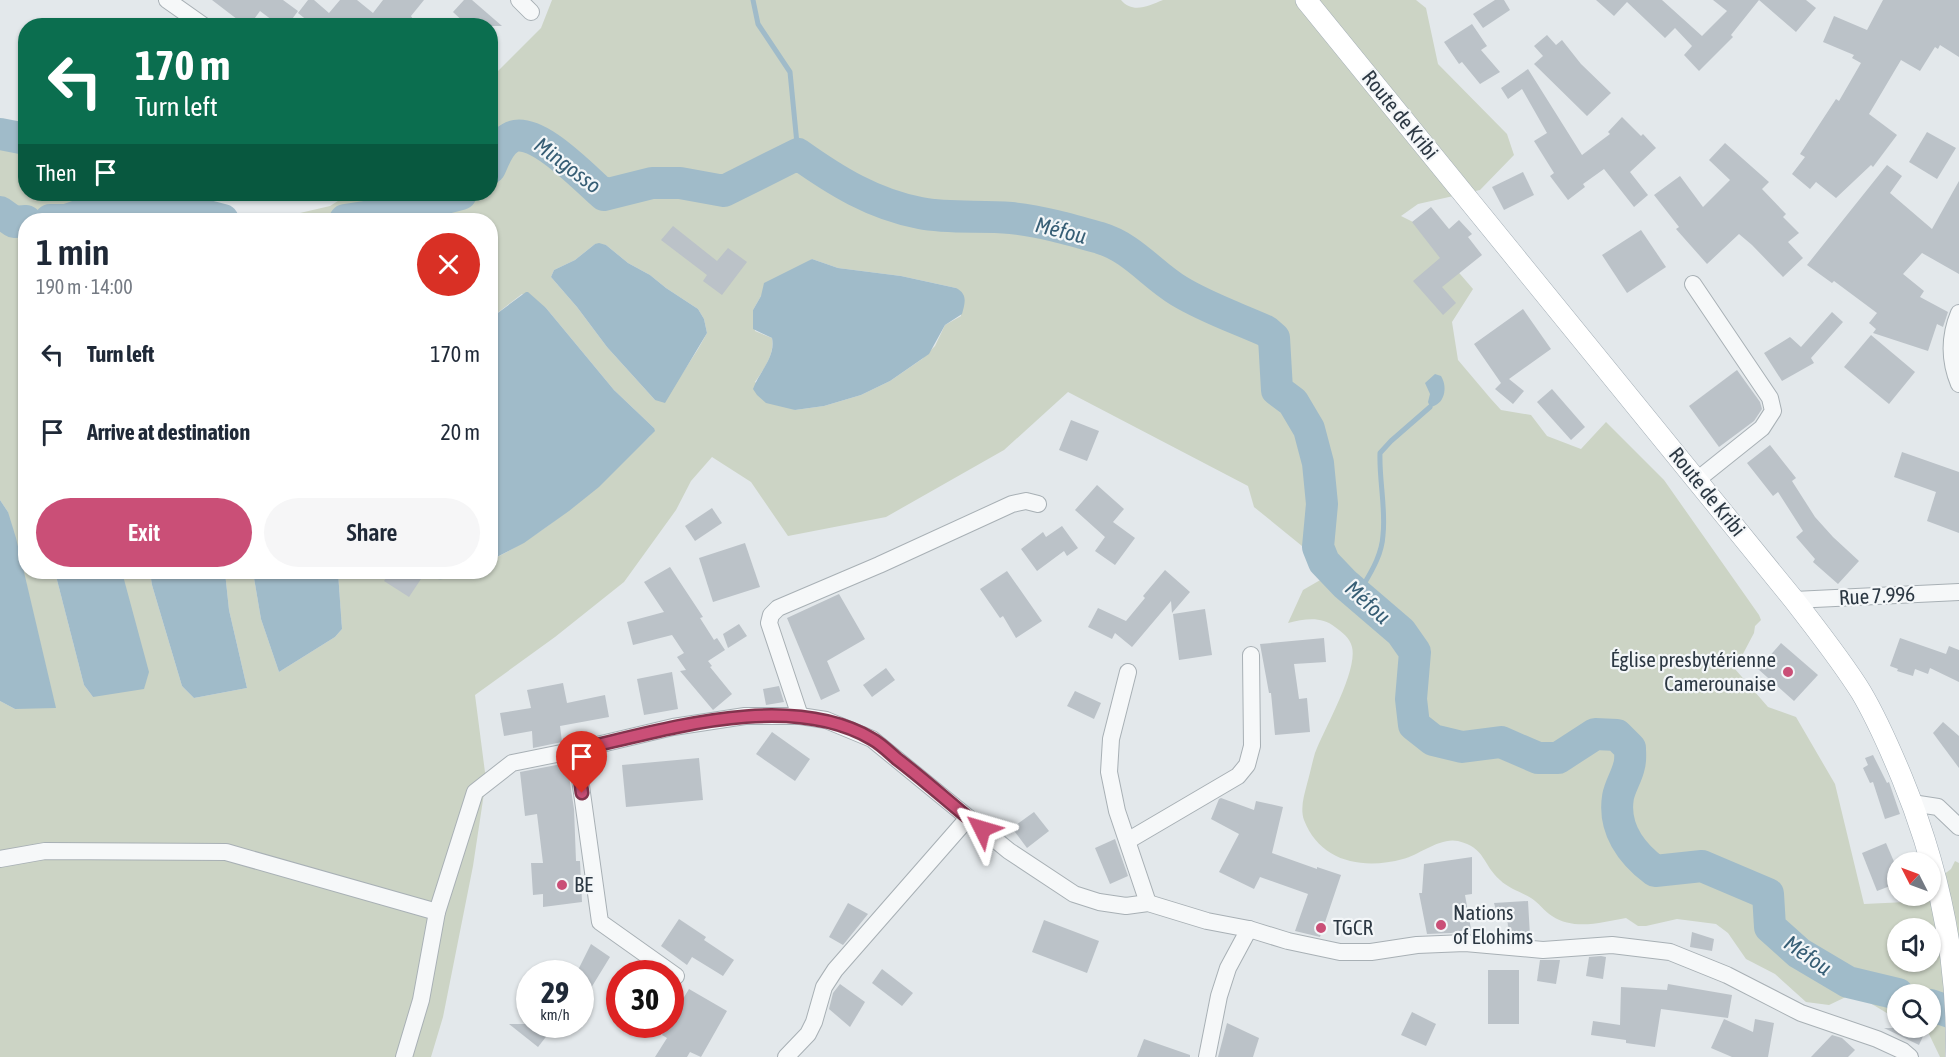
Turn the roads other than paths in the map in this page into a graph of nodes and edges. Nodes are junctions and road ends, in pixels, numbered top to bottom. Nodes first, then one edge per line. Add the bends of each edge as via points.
1 (167, 0) edge
2 (1306, 0) edge
3 (193, 18) edge
4 (1694, 284) dead end
5 (1959, 313) edge
6 (1959, 384) edge
7 (1697, 480) junction
8 (1038, 504) dead end
9 (1959, 592) edge
10 (1794, 600) junction
11 (1251, 655) dead end
12 (1128, 672) dead end
13 (800, 716) junction
14 (576, 750) junction
15 (1912, 803) junction
16 (968, 818) junction
17 (1959, 827) edge
18 (1129, 840) junction
19 (0, 859) edge
20 (1148, 903) junction
21 (437, 912) junction
22 (1249, 929) junction
23 (654, 960) edge
24 (1956, 1048) edge
25 (404, 1057) edge
26 (786, 1057) edge
27 (1207, 1057) edge
28 (1910, 1057) edge

1 - 3 street
2 - 7 main road, Route de Kribi
4 - 7 street via 1770,398 1773,411 1762,428
5 - 6 street via 1951,340
7 - 10 main road, Route de Kribi
8 - 13 street via 1012,504 778,608 769,623
9 - 10 street, Rue 7.996
10 - 15 main road, Route de Kribi via 1862,694
11 - 18 street via 1252,746 1247,765 1238,776
12 - 18 street via 1111,739 1109,772
13 - 14 street via 745,716 673,727
13 - 16 street via 826,720 872,739
14 - 21 street via 512,763 475,792
14 - 23 street via 600,921
15 - 17 street via 1938,807
15 - 24 main road, Route de Kribi via 1933,862 1950,944
16 - 20 street via 1074,894 1126,906
16 - 26 street via 835,970 824,987 808,1034
18 - 20 street
19 - 21 street via 45,851 226,852
20 - 22 street
21 - 25 street via 421,1000
22 - 27 street via 1228,968
22 - 28 street via 1340,952 1465,943 1542,950 1612,945 1670,952 1727,975 1801,1013 1877,1039

